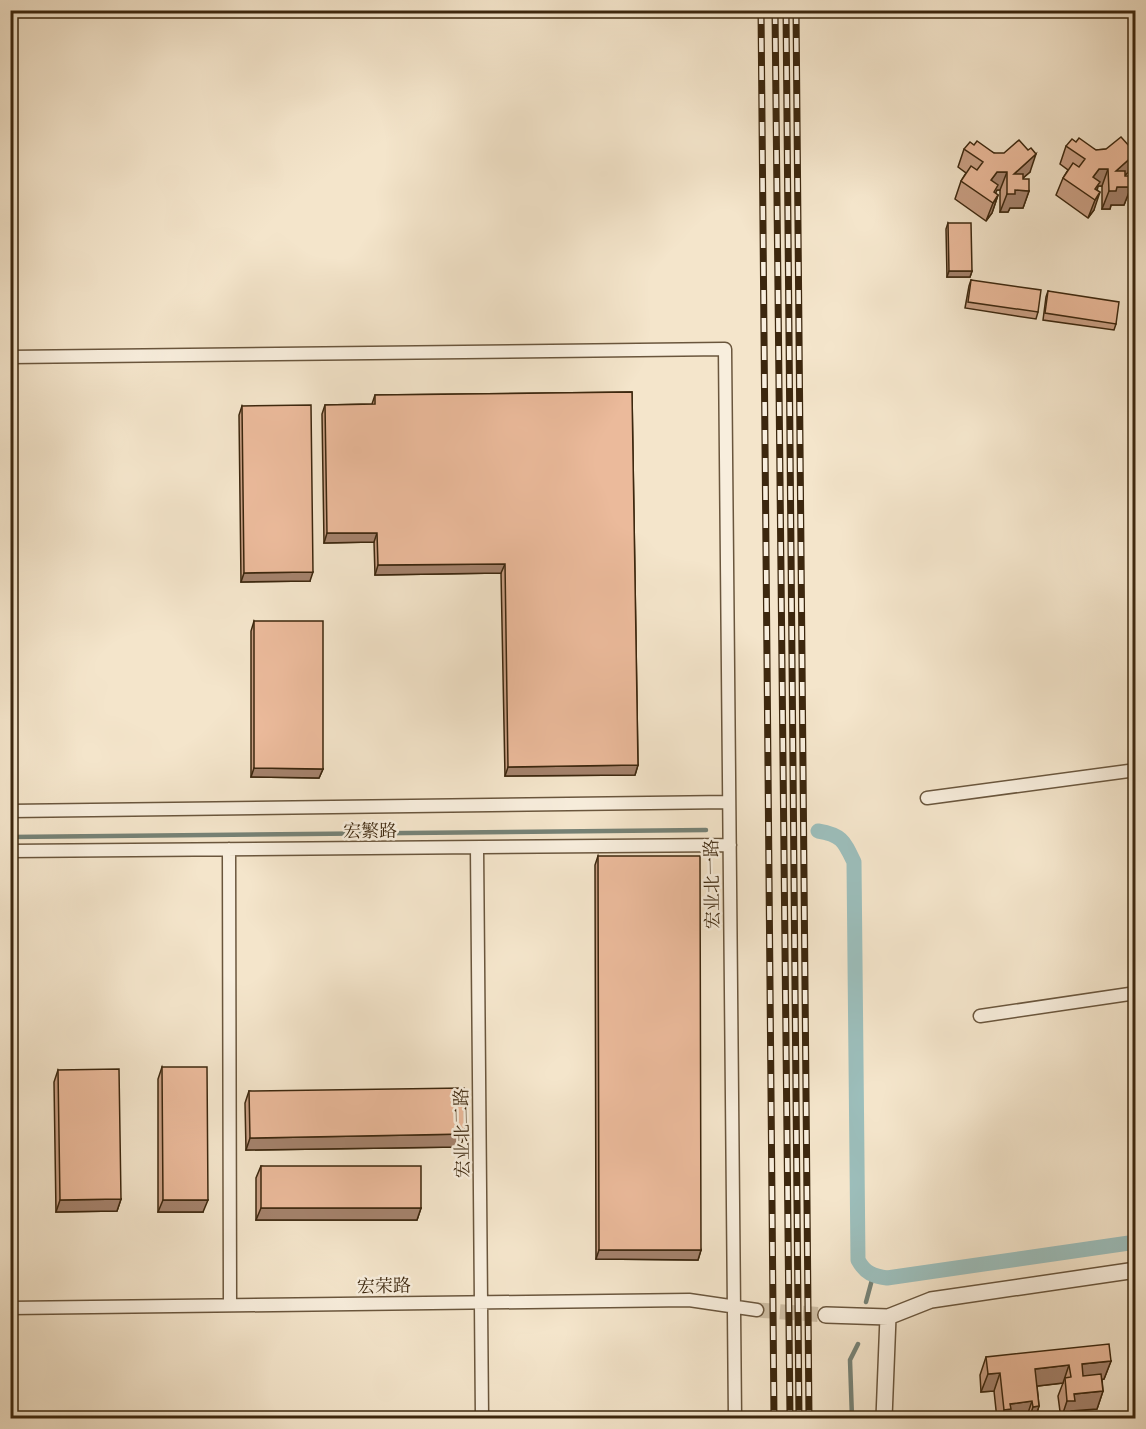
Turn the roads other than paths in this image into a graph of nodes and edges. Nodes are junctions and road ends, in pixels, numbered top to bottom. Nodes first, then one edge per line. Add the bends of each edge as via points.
1 (10, 357) edge
2 (1136, 770) edge
3 (927, 798) dead end
4 (729, 802) junction
5 (10, 812) edge
6 (730, 845) junction
7 (477, 848) junction
8 (229, 849) junction
9 (10, 851) edge
10 (1136, 993) edge
11 (980, 1016) dead end
12 (1136, 1270) edge
13 (481, 1302) junction
14 (230, 1305) junction
15 (734, 1306) junction
16 (10, 1308) edge
17 (757, 1310) tunnel mouth
18 (826, 1314) tunnel mouth
19 (888, 1317) junction
20 (482, 1419) edge
21 (735, 1419) edge
22 (884, 1419) edge

1 - 4 street, 宏业北一路 via 725,349
2 - 3 street
4 - 5 street
4 - 6 street, 宏业北一路
6 - 7 street, 宏繁路
6 - 15 street, 宏业北一路
7 - 8 street, 宏繁路
7 - 13 street, 宏业北二路
8 - 9 street, 宏繁路
8 - 14 street
10 - 11 street
12 - 19 street via 931,1300
13 - 14 street, 宏荣路
13 - 15 street, 宏荣路 via 689,1300
13 - 20 street, 宏业北二路
14 - 16 street, 宏荣路
15 - 17 street, 宏荣路
15 - 21 street, 宏业北一路
18 - 19 street
19 - 22 street

